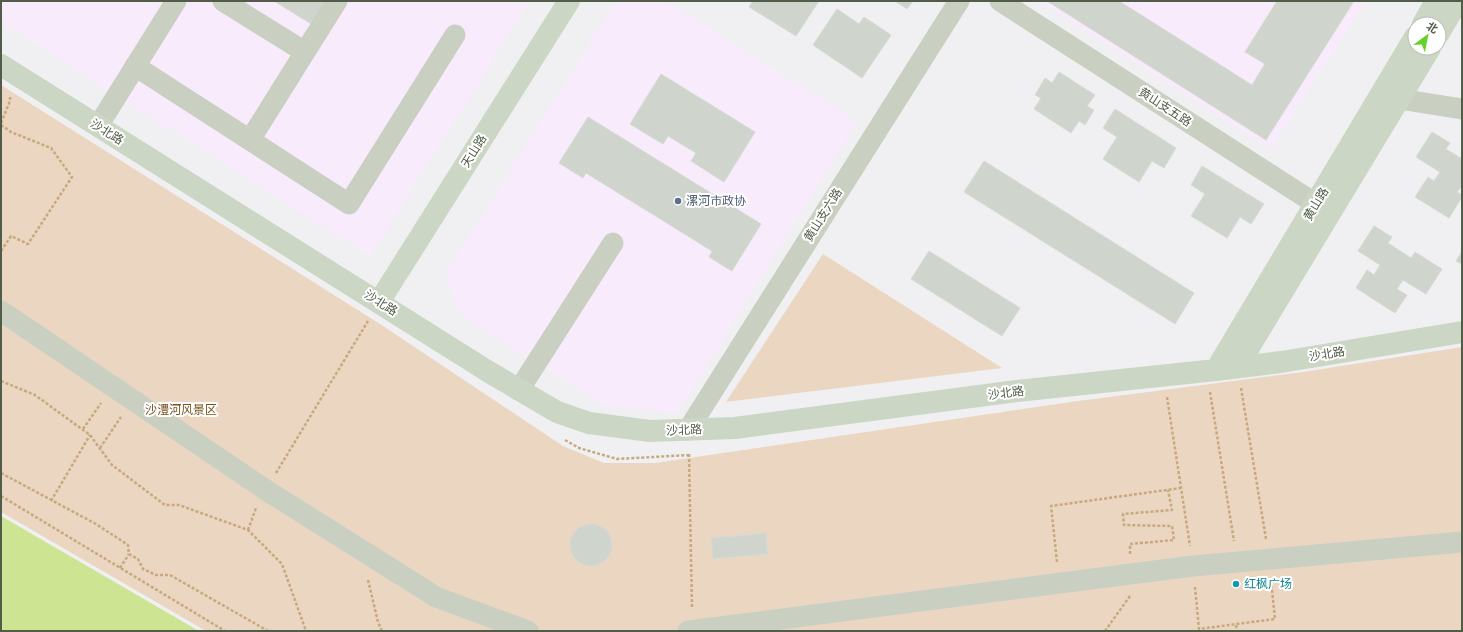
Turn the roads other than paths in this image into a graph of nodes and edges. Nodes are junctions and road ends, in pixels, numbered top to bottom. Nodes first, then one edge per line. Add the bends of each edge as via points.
1 (176, 1) edge
2 (223, 1) edge
3 (337, 1) edge
4 (570, 1) edge
5 (959, 1) edge
6 (1000, 1) edge
7 (1436, 1) edge
8 (1458, 1) edge
9 (1428, 16) edge
10 (1447, 20) edge
11 (455, 35) dead end
12 (306, 52) junction
13 (1407, 56) edge
14 (1423, 56) edge
15 (1, 65) edge
16 (135, 66) junction
17 (1390, 97) junction
18 (1462, 109) edge
19 (98, 126) junction
20 (250, 140) junction
21 (1323, 209) junction
22 (613, 243) dead end
23 (379, 302) junction
24 (1, 311) edge
25 (1462, 332) edge
26 (1220, 369) junction
27 (519, 390) junction
28 (688, 430) junction
29 (1462, 542) edge
30 (528, 631) edge
31 (688, 631) edge
32 (693, 631) edge

1 - 16 street
2 - 12 street
3 - 12 street
4 - 23 street, 天山路
5 - 28 street, 黄山支六路
6 - 21 street, 黄山支五路
7 - 9 street
8 - 10 street
11 - 20 street via 349,204
12 - 20 street
13 - 17 street, 黄山路
14 - 17 street, 黄山路
15 - 19 street, 沙北路
16 - 19 street
16 - 20 street
17 - 18 street
17 - 21 street, 黄山路
19 - 23 street, 沙北路
21 - 26 street, 黄山路
22 - 27 street
23 - 27 street, 沙北路
24 - 30 street via 266,490 436,597
25 - 26 street, 沙北路 via 1281,362
26 - 28 street, 沙北路 via 1017,391 735,428
27 - 28 street, 沙北路 via 557,412 589,423 650,431
29 - 32 street via 1193,566
31 - 32 street

